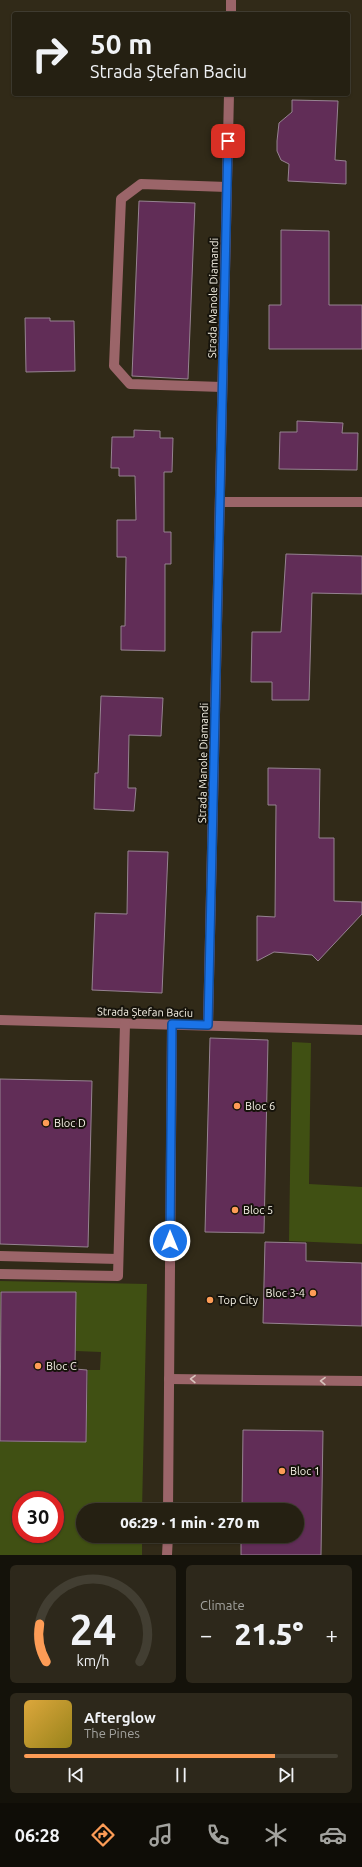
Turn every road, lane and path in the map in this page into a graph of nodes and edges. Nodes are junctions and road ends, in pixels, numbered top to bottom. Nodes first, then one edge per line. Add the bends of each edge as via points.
1 (231, 0) edge
2 (231, 12) edge
3 (229, 96) edge
4 (227, 187) junction
5 (222, 388) junction
6 (221, 502) junction
7 (362, 502) edge
8 (0, 1020) edge
9 (125, 1024) junction
10 (172, 1024) junction
11 (208, 1025) junction
12 (362, 1030) edge
13 (0, 1256) edge
14 (118, 1259) junction
15 (0, 1274) edge
16 (169, 1379) junction
17 (362, 1381) edge
18 (168, 1503) edge
19 (168, 1543) edge
20 (167, 1555) edge

1 - 2 street
3 - 4 street, Strada Manole Diamandi
4 - 5 street, Strada Manole Diamandi
4 - 5 street via 141,184 121,199 114,366 130,384
5 - 6 street, Strada Manole Diamandi
6 - 7 street
6 - 11 street, Strada Manole Diamandi
8 - 9 street, Strada Ștefan Baciu
9 - 10 street, Strada Ștefan Baciu
9 - 14 street
10 - 11 street, Strada Ștefan Baciu
10 - 16 street
11 - 12 street, Strada Ștefan Baciu
13 - 14 street
14 - 15 street via 118,1276
17 -> 16 street
16 - 18 street
19 - 20 street

